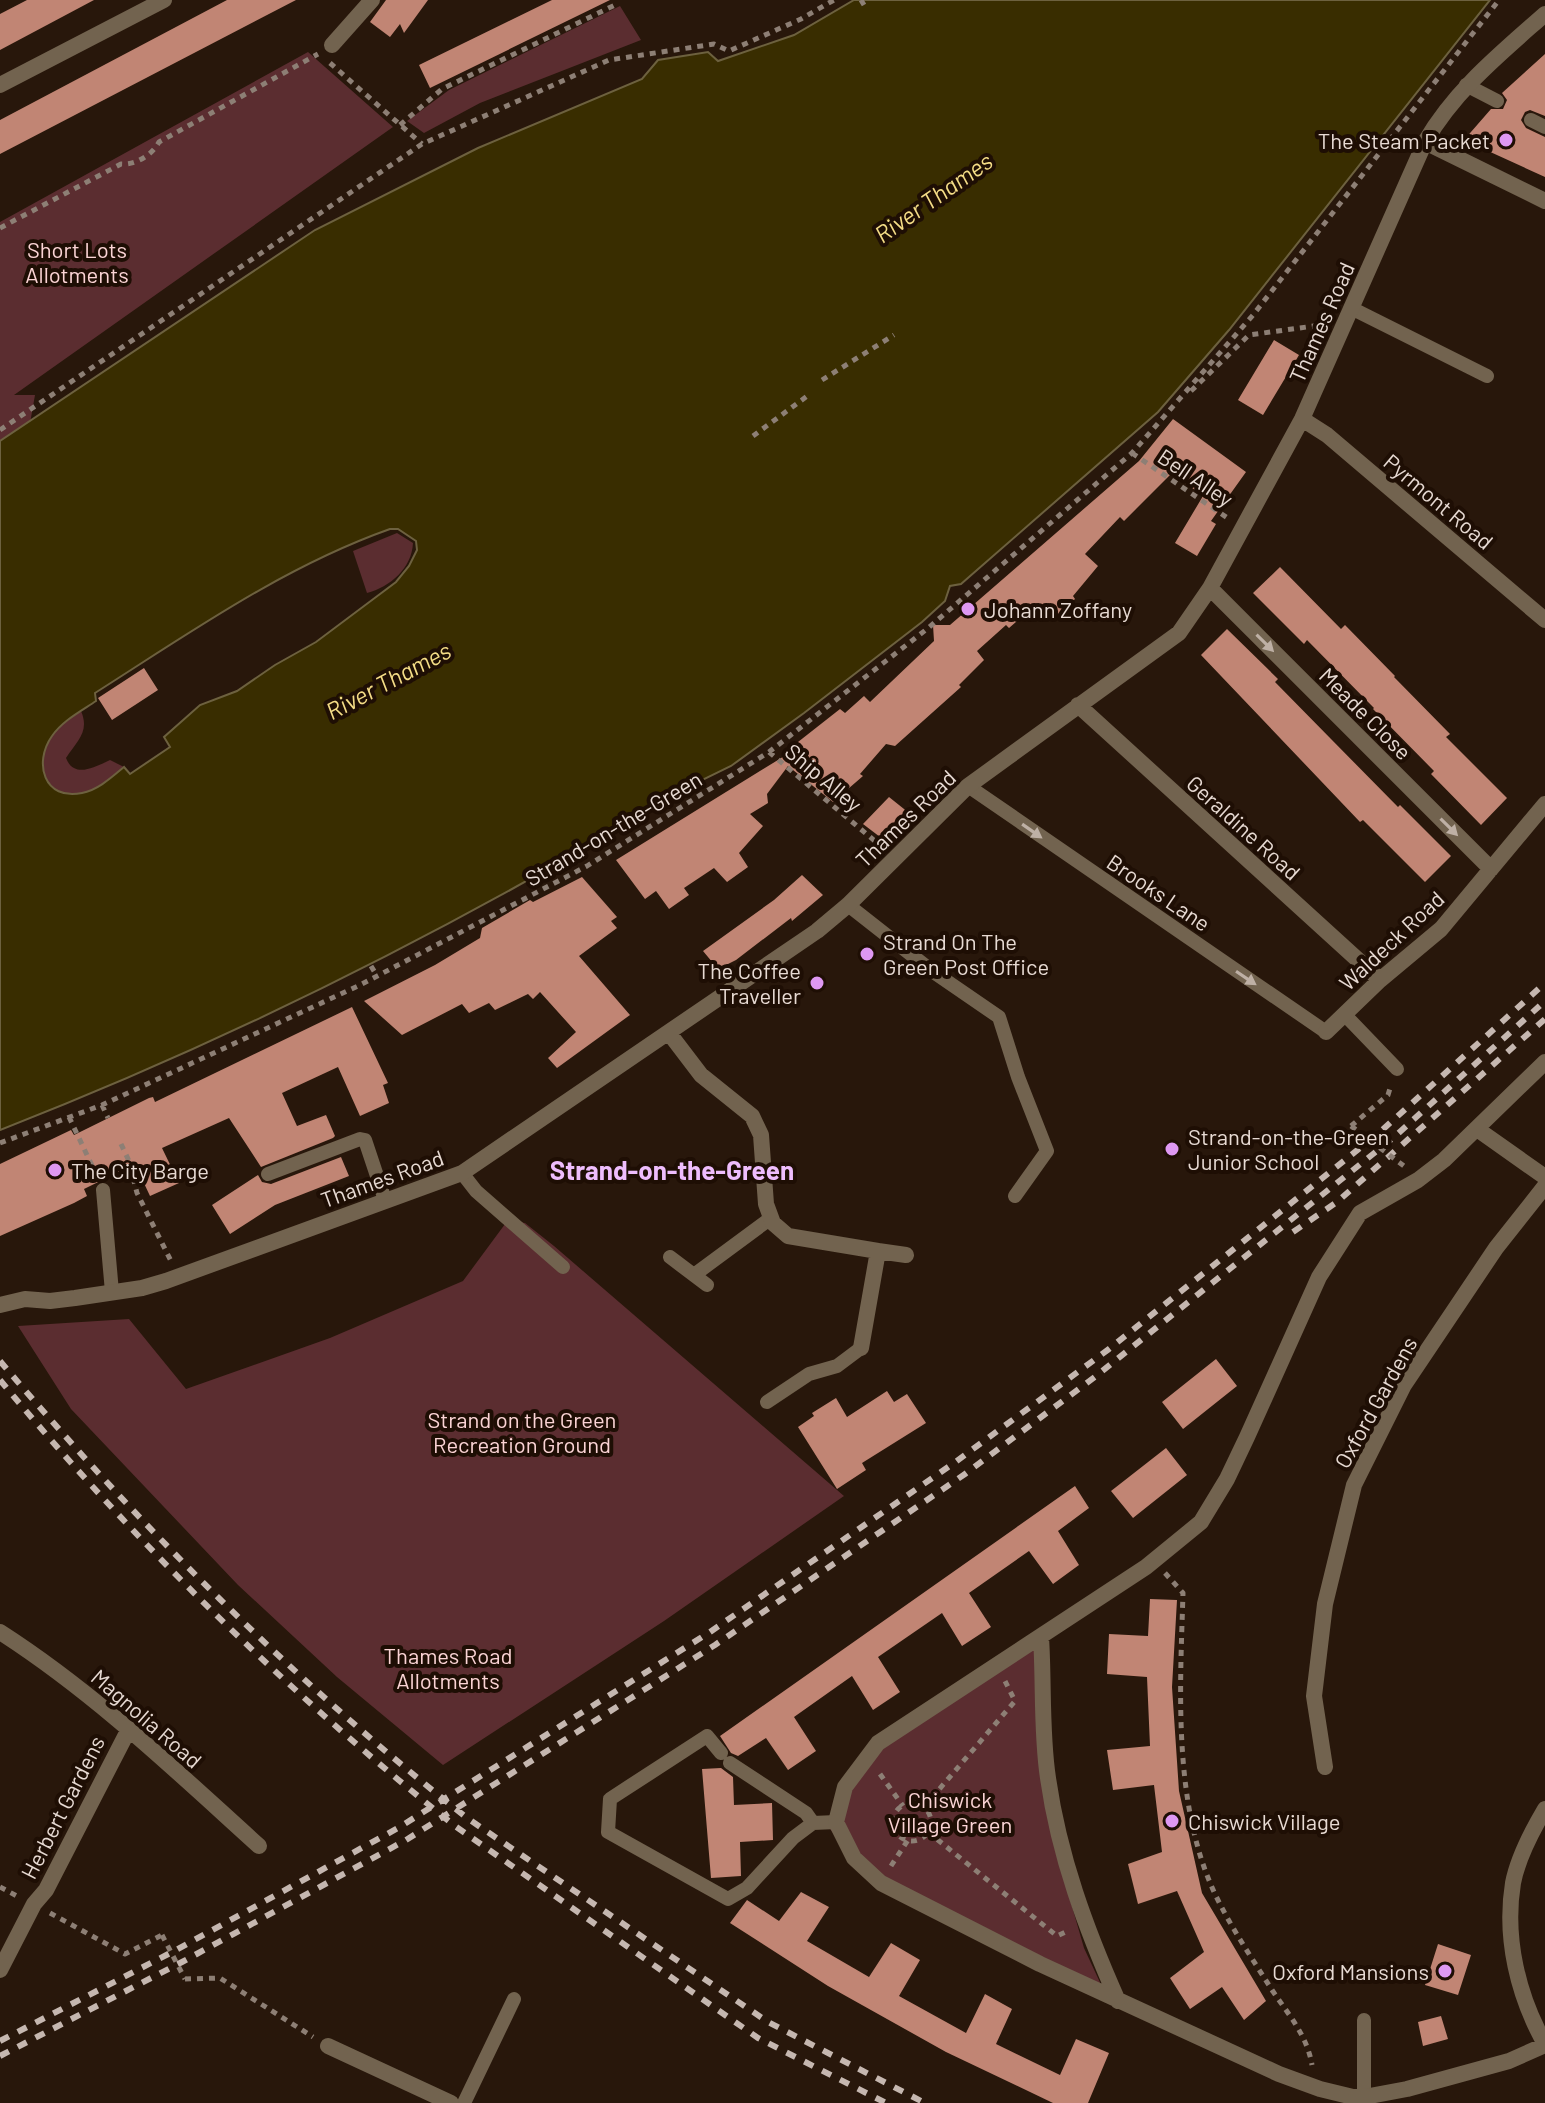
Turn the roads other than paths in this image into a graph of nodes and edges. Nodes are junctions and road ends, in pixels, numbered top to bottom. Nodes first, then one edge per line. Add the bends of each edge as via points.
1 (164, 0) edge
2 (372, 0) edge
3 (1545, 14) edge
4 (332, 45) dead end
5 (0, 85) edge
6 (1466, 85) junction
7 (1497, 101) dead end
8 (1425, 142) junction
9 (1545, 201) edge
10 (1351, 308) junction
11 (1487, 376) dead end
12 (1302, 419) junction
13 (1210, 588) junction
14 (1545, 620) edge
15 (1078, 705) junction
16 (968, 786) junction
17 (1545, 804) edge
18 (1491, 869) junction
19 (848, 905) junction
20 (1380, 980) junction
21 (1344, 1014) junction
22 (1326, 1032) joint
23 (669, 1033) junction
24 (1545, 1062) edge
25 (1397, 1069) dead end
26 (1477, 1129) junction
27 (462, 1173) junction
28 (268, 1174) dead end
29 (1545, 1177) edge
30 (1545, 1186) edge
31 (103, 1190) road end
32 (1015, 1196) dead end
33 (385, 1200) junction
34 (771, 1218) junction
35 (878, 1251) junction
36 (906, 1255) dead end
37 (670, 1257) dead end
38 (563, 1267) dead end
39 (694, 1275) junction
40 (707, 1285) dead end
41 (112, 1292) junction
42 (0, 1305) edge
43 (861, 1348) joint
44 (767, 1402) dead end
45 (0, 1632) edge
46 (1041, 1637) junction
47 (129, 1729) junction
48 (1325, 1767) dead end
49 (1545, 1809) edge
50 (836, 1822) junction
51 (813, 1823) junction
52 (259, 1846) dead end
53 (0, 1970) edge
54 (514, 1999) dead end
55 (1118, 2001) junction
56 (1364, 2020) dead end
57 (1545, 2045) edge
58 (328, 2046) road end
59 (1329, 2097) edge
60 (1364, 2097) junction
61 (451, 2103) edge
62 (464, 2103) edge

1 - 5 street
2 - 4 street
3 - 6 street, Thames Road
6 - 7 lane
6 - 8 street, Thames Road
8 - 9 street
8 - 10 street, Thames Road
10 - 11 lane
10 - 12 street, Thames Road
12 - 13 street, Thames Road
12 - 14 street, Pyrmont Road
13 - 15 street, Thames Road via 1179,633
13 -> 18 street, Meade Close
15 - 16 street, Thames Road
15 - 20 street, Geraldine Road
16 - 19 street, Thames Road
16 -> 22 lane, Brooks Lane
17 - 18 street, Waldeck Road
18 - 20 street, Waldeck Road via 1441,929
19 - 23 street, Thames Road
19 - 32 lane via 999,1017 1047,1151
20 - 21 street, Waldeck Road
21 - 22 street, Waldeck Road
21 - 25 lane
23 - 27 street, Thames Road
23 - 34 street via 701,1075 752,1116 761,1135
24 - 26 street
26 - 29 street
26 - 46 street via 1418,1180 1360,1213 1319,1277 1227,1479 1201,1522
27 - 33 street, Thames Road
27 - 38 lane
28 - 33 lane via 365,1140
30 - 48 street, Oxford Gardens via 1496,1248 1404,1385 1354,1485 1325,1604 1314,1696
31 - 41 lane
33 - 41 street, Thames Road via 166,1281
34 - 35 street via 788,1236
34 - 39 lane
35 - 36 street
35 - 43 street
37 - 39 lane
39 - 40 lane
41 - 42 street, Thames Road
43 - 44 lane
45 - 47 street, Magnolia Road via 63,1674
46 - 50 street via 878,1743 845,1787
46 - 55 street via 1048,1776 1064,1860
47 - 52 street, Magnolia Road
47 - 53 street, Herbert Gardens
49 - 57 street via 1513,1881 1511,1944 1531,2019
50 - 51 lane
50 - 55 street via 854,1858 881,1883
51 - 51 lane via 747,1888 728,1899 608,1832 610,1799 707,1736 726,1758
54 - 62 lane
55 - 59 street
56 - 60 lane
57 - 60 street via 1509,2061
58 - 61 street
59 - 60 street

